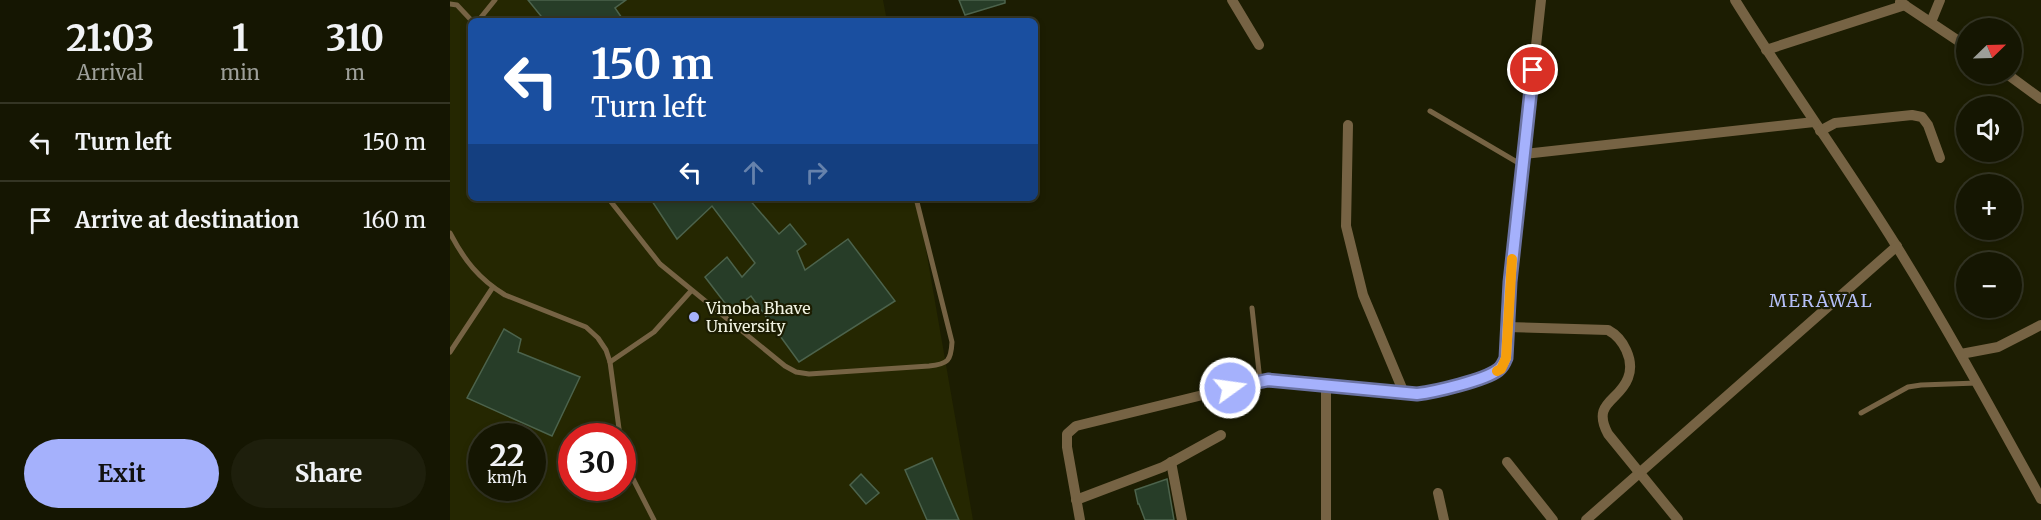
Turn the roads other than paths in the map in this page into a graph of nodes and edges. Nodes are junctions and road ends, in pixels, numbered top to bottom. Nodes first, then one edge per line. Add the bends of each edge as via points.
1 (495, 0) edge
2 (1232, 0) edge
3 (1736, 0) edge
4 (1940, 0) edge
5 (1539, 2) edge
6 (1901, 2) edge
7 (450, 4) edge
8 (469, 18) edge
9 (480, 18) edge
10 (1932, 22) junction
11 (1956, 39) edge
12 (1259, 45) dead end
13 (1766, 50) junction
14 (2021, 84) edge
15 (2041, 99) edge
16 (1430, 111) dead end
17 (1348, 126) dead end
18 (1817, 127) junction
19 (1940, 158) dead end
20 (1523, 160) junction
21 (610, 201) edge
22 (917, 201) edge
23 (450, 233) edge
24 (1897, 246) junction
25 (493, 287) junction
26 (691, 291) junction
27 (1252, 308) dead end
28 (2041, 325) edge
29 (1507, 327) junction
30 (450, 352) edge
31 (1961, 354) junction
32 (610, 362) junction
33 (1260, 381) junction
34 (1977, 384) junction
35 (1326, 385) junction
36 (1404, 393) junction
37 (1861, 413) dead end
38 (618, 423) edge
39 (1221, 435) dead end
40 (1171, 462) junction
41 (1507, 462) dead end
42 (1639, 474) junction
43 (636, 485) edge
44 (1438, 493) dead end
45 (2041, 499) edge
46 (1076, 500) junction
47 (654, 520) edge
48 (1080, 520) edge
49 (1182, 520) edge
50 (1326, 520) edge
51 (1444, 520) edge
52 (1553, 520) edge
53 (1586, 520) edge
54 (1678, 520) edge

1 - 9 lane
2 - 12 street
3 - 13 street
4 - 10 street
5 - 20 street
6 - 10 street
6 - 13 street
7 - 8 lane via 457,5
10 - 11 street
13 - 18 street
14 - 15 street
16 - 20 lane
17 - 36 street via 1346,226 1363,295
18 - 19 street via 1922,117
18 - 20 street
18 - 24 street
20 - 29 street
21 - 26 lane via 660,264
22 - 26 lane via 952,342 952,353 942,364 796,372
23 - 25 lane via 463,258
24 - 31 street
24 - 42 street
25 - 30 lane
25 - 32 lane via 586,327 598,338
26 - 32 lane via 654,332
27 - 33 lane
28 - 31 street via 1998,347
29 - 36 street via 1506,358 1501,369 1433,393
29 - 42 street via 1608,330 1619,336 1626,348 1628,379 1603,409 1602,422
31 - 34 street
32 - 38 lane
33 - 35 street
33 - 46 street via 1076,426 1067,434
34 - 37 lane via 1908,387
34 - 45 street
35 - 36 street
35 - 50 street
39 - 40 street
40 - 46 street
40 - 49 street
41 - 52 street
42 - 53 street
42 - 54 street
43 - 47 lane
44 - 51 street
46 - 48 street

